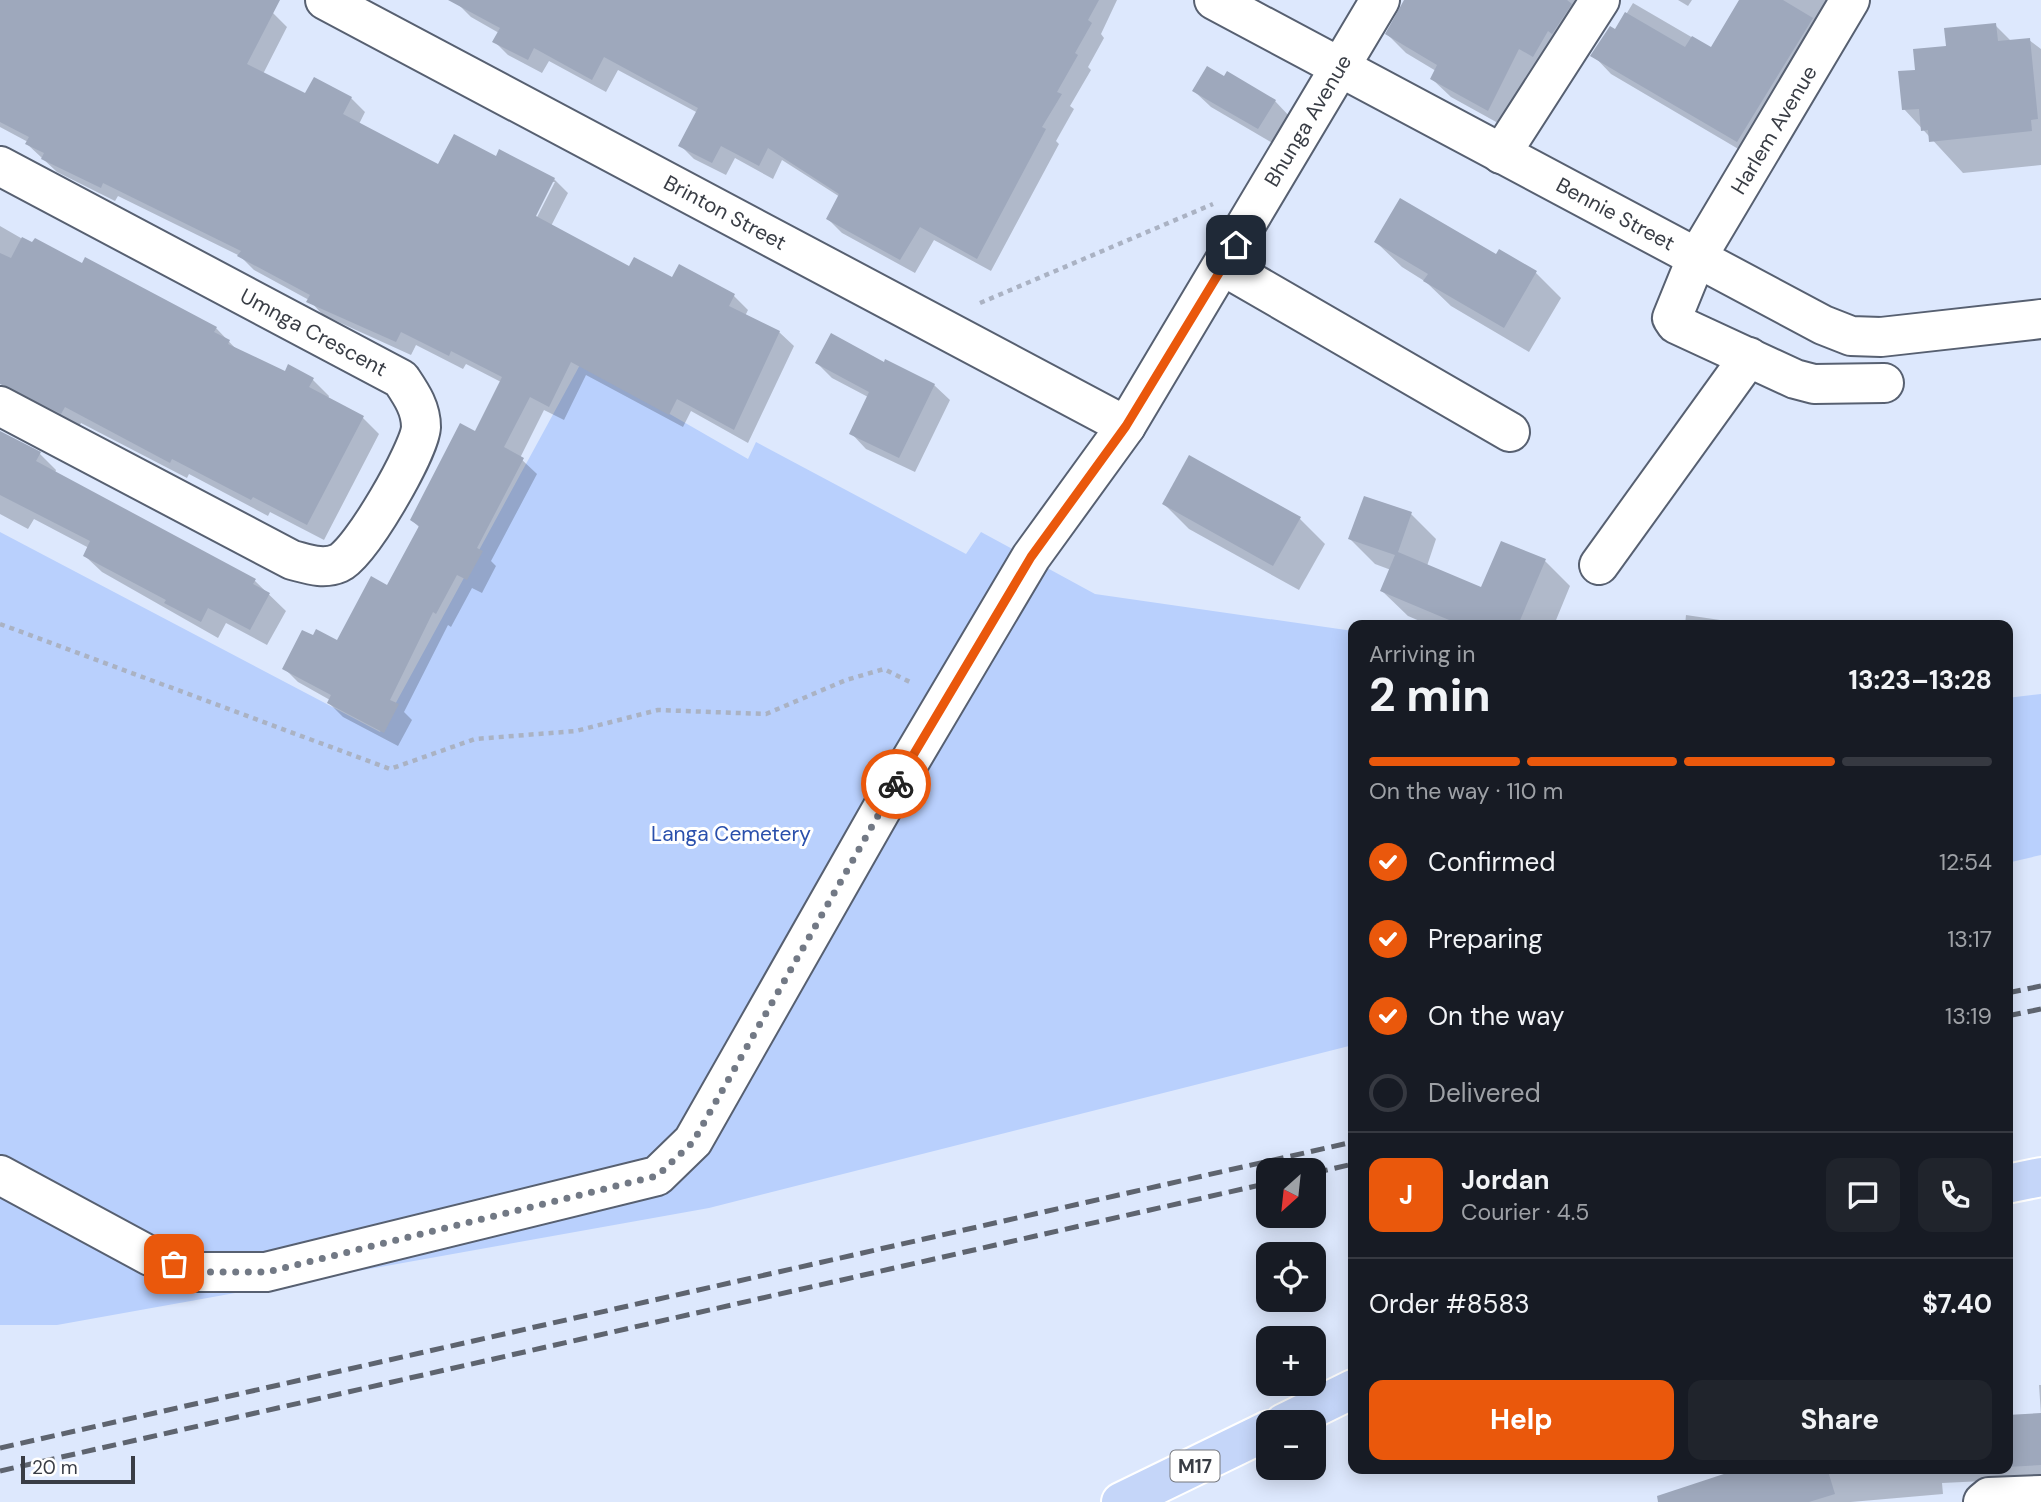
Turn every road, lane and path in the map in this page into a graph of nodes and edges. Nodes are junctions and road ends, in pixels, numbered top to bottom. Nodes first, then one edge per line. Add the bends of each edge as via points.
1 (325, 0) edge
2 (1214, 0) edge
3 (1380, 0) edge
4 (1600, 0) edge
5 (1850, 0) edge
6 (1340, 69) junction
7 (1501, 154) junction
8 (0, 166) edge
9 (1262, 203) junction
10 (1696, 259) junction
11 (1223, 267) junction
12 (2041, 319) edge
13 (949, 332) junction
14 (1749, 357) junction
15 (1884, 383) dead end
16 (0, 406) edge
17 (1126, 426) junction
18 (1510, 432) dead end
19 (1599, 565) dead end
20 (0, 624) edge
21 (947, 700) junction
22 (0, 1175) edge
23 (2041, 1177) edge
24 (2013, 1183) edge
25 (1348, 1391) edge
26 (1310, 1410) edge
27 (1256, 1436) edge
28 (2041, 1494) edge
29 (1121, 1502) edge
30 (1983, 1502) edge

1 - 13 street, Brinton Street
2 - 6 street, Bennie Street
3 - 6 street, Bhunga Avenue
4 - 7 street
5 - 10 street, Harlem Avenue
6 - 7 street, Bennie Street
6 - 9 street, Bhunga Avenue
7 - 10 street, Bennie Street
8 - 16 street, Umnga Crescent via 401,379 418,404 421,429 361,544 341,563 321,568 292,560
9 - 11 street, Bhunga Avenue
9 - 13 path via 1240,193 959,313
10 - 12 street, Bennie Street via 1851,336 1881,337
10 - 14 street, Harlem Avenue via 1672,318 1676,324
11 - 17 street, Bhunga Avenue
11 - 18 street
13 - 17 street, Brinton Street
14 - 15 street via 1814,383
14 - 19 street
17 - 21 street, Bhunga Avenue via 1031,557
20 - 21 path via 390,769 475,739 576,731 658,710 765,714 884,669
21 - 22 street, Bhunga Avenue via 693,1142 657,1176 267,1272 198,1272 150,1256
23 - 24 main road
25 - 26 main road
27 - 29 main road, M17
28 - 30 street via 1989,1497

